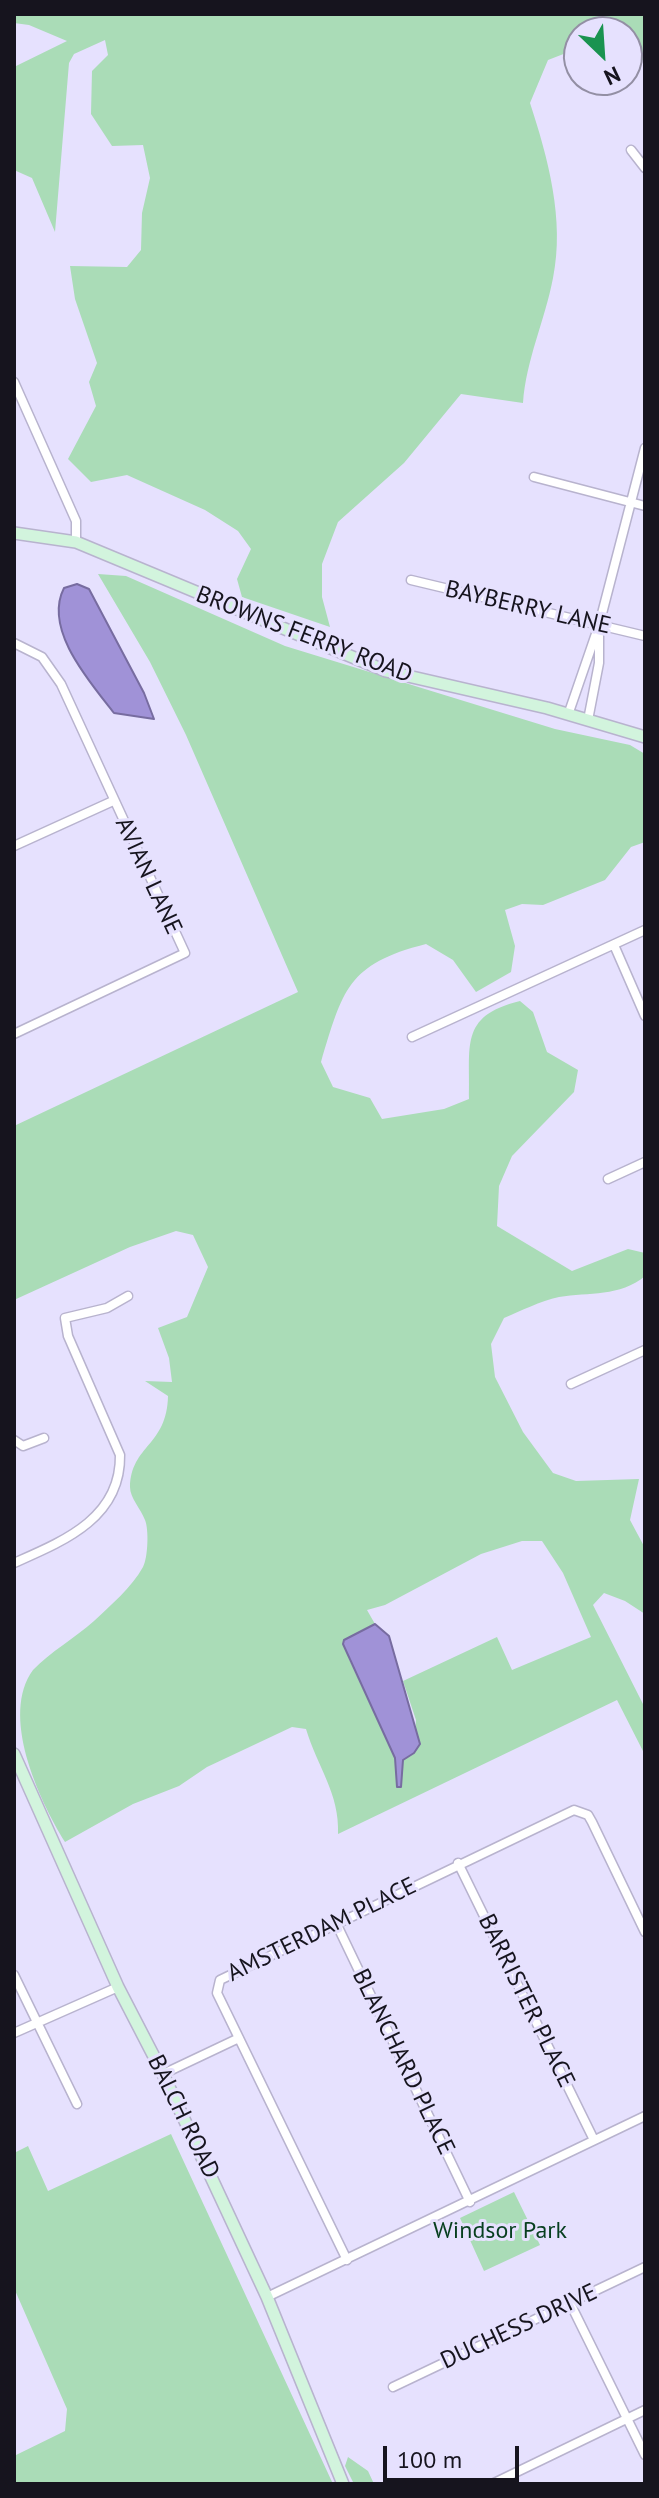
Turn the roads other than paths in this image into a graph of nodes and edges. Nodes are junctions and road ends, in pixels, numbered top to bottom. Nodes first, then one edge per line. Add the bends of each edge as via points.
1 (631, 150) dead end
2 (645, 168) edge
3 (14, 382) edge
4 (645, 448) edge
5 (534, 477) dead end
6 (632, 502) junction
7 (645, 506) edge
8 (14, 533) edge
9 (76, 542) junction
10 (411, 580) dead end
11 (599, 625) junction
12 (645, 636) edge
13 (14, 643) edge
14 (568, 715) junction
15 (588, 720) junction
16 (645, 737) edge
17 (113, 801) junction
18 (14, 846) edge
19 (645, 930) edge
20 (614, 945) junction
21 (645, 1016) edge
22 (14, 1034) edge
23 (412, 1037) dead end
24 (645, 1162) edge
25 (608, 1179) dead end
26 (128, 1296) dead end
27 (645, 1350) edge
28 (571, 1384) dead end
29 (44, 1438) dead end
30 (14, 1440) edge
31 (14, 1563) edge
32 (14, 1754) edge
33 (458, 1863) junction
34 (336, 1923) junction
35 (645, 1932) edge
36 (14, 1975) edge
37 (118, 1987) junction
38 (38, 2023) junction
39 (14, 2033) edge
40 (239, 2038) junction
41 (163, 2074) junction
42 (77, 2104) dead end
43 (645, 2116) edge
44 (594, 2140) junction
45 (470, 2202) junction
46 (347, 2260) junction
47 (645, 2267) edge
48 (267, 2297) junction
49 (570, 2303) junction
50 (393, 2387) dead end
51 (645, 2410) edge
52 (628, 2418) junction
53 (645, 2455) edge
54 (343, 2484) edge
55 (492, 2484) edge

1 - 2 street
3 - 9 street via 76,521
4 - 6 street
5 - 6 street
6 - 7 street
6 - 11 street
8 - 9 street, BROWNS FERRY ROAD
9 - 14 street, BROWNS FERRY ROAD via 386,671
10 - 11 street, BAYBERRY LANE
11 - 12 street, BAYBERRY LANE
11 - 14 street
11 - 15 street via 599,663
13 - 17 street, AVIAN LANE via 42,657 52,670
14 - 15 street, BROWNS FERRY ROAD
15 - 16 street, BROWNS FERRY ROAD
17 - 18 street
17 - 22 street, AVIAN LANE via 185,953
19 - 20 street
20 - 21 street
20 - 23 street
24 - 25 street
26 - 31 street via 107,1308 65,1318 120,1455 120,1476 109,1502 75,1534
27 - 28 street
29 - 30 street via 23,1446
32 - 37 street, BALCH ROAD
33 - 34 street, AMSTERDAM PLACE
33 - 35 street, AMSTERDAM PLACE via 566,1811 581,1811 592,1822
33 - 44 street, BARRISTER PLACE
34 - 40 street, AMSTERDAM PLACE via 217,1983
34 - 45 street, BLANCHARD PLACE
36 - 38 street
37 - 38 street
37 - 41 street, BALCH ROAD
38 - 39 street
38 - 42 street
40 - 41 street
40 - 46 street, AMSTERDAM PLACE
41 - 48 street, BALCH ROAD
43 - 44 street
44 - 45 street
45 - 46 street
46 - 48 street
47 - 49 street, DUCHESS DRIVE
48 - 54 street, BALCH ROAD
49 - 50 street, DUCHESS DRIVE
49 - 52 street
51 - 52 street
52 - 53 street
52 - 55 street

